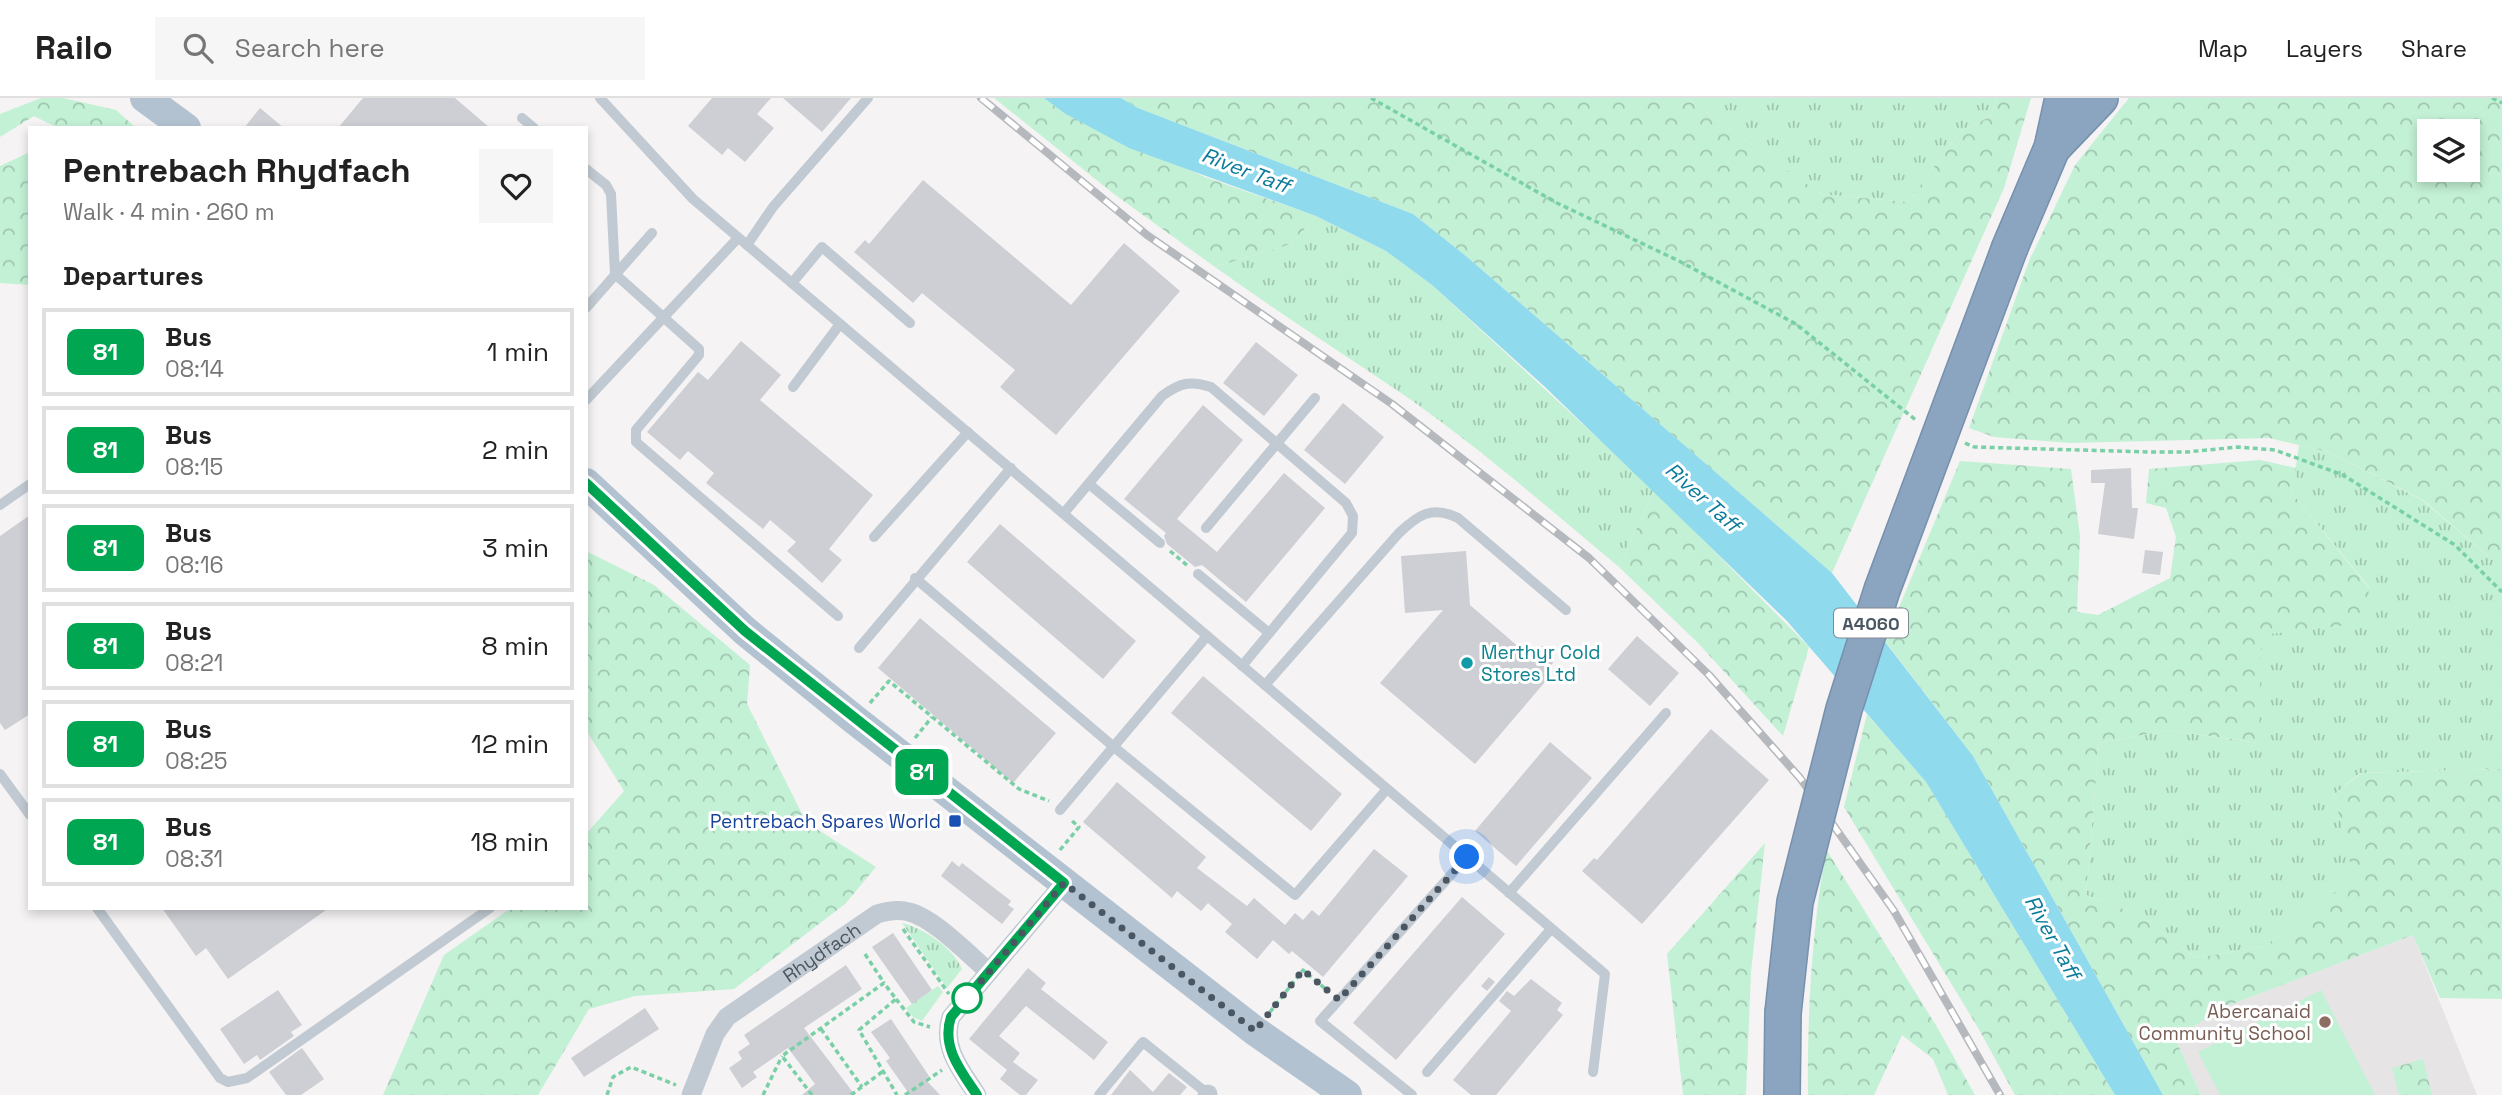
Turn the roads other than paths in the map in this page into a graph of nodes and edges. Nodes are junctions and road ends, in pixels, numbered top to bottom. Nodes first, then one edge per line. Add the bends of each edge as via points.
1 (145, 98) edge
2 (600, 98) edge
3 (868, 98) edge
4 (2063, 98) edge
5 (2100, 98) edge
6 (522, 118) dead end
7 (183, 126) edge
8 (532, 126) edge
9 (2052, 148) junction
10 (588, 171) edge
11 (652, 233) dead end
12 (742, 241) junction
13 (614, 274) junction
14 (792, 283) junction
15 (588, 306) edge
16 (664, 317) junction
17 (910, 323) dead end
18 (840, 324) junction
19 (793, 387) dead end
20 (588, 398) edge
21 (1315, 398) dead end
22 (968, 432) junction
23 (1277, 444) junction
24 (1011, 468) junction
25 (1089, 484) junction
26 (28, 485) edge
27 (588, 485) edge
28 (0, 505) edge
29 (1065, 513) junction
30 (1206, 528) dead end
31 (874, 537) dead end
32 (1160, 543) road end
33 (1198, 575) road end
34 (915, 578) junction
35 (1566, 611) dead end
36 (838, 616) dead end
37 (1269, 633) junction
38 (1207, 636) junction
39 (859, 648) dead end
40 (1242, 666) junction
41 (1265, 685) junction
42 (1666, 713) dead end
43 (1114, 747) junction
44 (0, 774) edge
45 (1387, 789) junction
46 (1060, 810) road end
47 (28, 812) edge
48 (1467, 857) junction
49 (1054, 875) junction
50 (1509, 893) junction
51 (98, 910) edge
52 (487, 910) edge
53 (1551, 929) junction
54 (989, 972) junction
55 (1427, 1072) dead end
56 (1593, 1072) dead end
57 (691, 1093) edge
58 (977, 1095) edge
59 (1099, 1095) edge
60 (1208, 1095) edge
61 (1347, 1095) edge
62 (1412, 1095) edge
63 (1782, 1095) edge

1 - 7 main road
2 - 12 lane via 692,199
3 - 12 lane
4 - 9 highway, A4060
5 - 9 highway, A4060
6 - 8 lane
9 - 63 highway, A4060, bridge via 2010,247 1887,577 1844,709 1795,902 1783,1013
10 - 13 lane via 611,194
11 - 13 lane
12 - 14 lane
12 - 16 lane
13 - 15 lane
13 - 16 lane
14 - 17 lane via 822,247
14 - 18 lane
16 - 20 lane
16 - 36 lane via 699,349 699,355 636,430 636,442
18 - 19 lane
18 - 22 lane
21 - 23 lane
22 - 24 lane
22 - 31 lane
23 - 25 lane via 1211,387 1195,381 1177,385 1162,397
23 - 30 lane
23 - 37 lane via 1346,503 1353,516 1352,533
24 - 29 lane
24 - 34 lane
25 - 29 lane
25 - 32 lane
26 - 28 lane
27 - 49 main road via 745,631
29 - 38 lane
33 - 37 lane
34 - 39 lane
34 - 43 lane
35 - 41 lane via 1458,518 1447,512 1426,512 1390,543
37 - 40 lane
38 - 40 lane
38 - 43 lane
40 - 41 lane
41 - 45 lane
42 - 50 lane
43 - 45 lane via 1295,895
43 - 46 lane
44 - 47 lane
45 - 48 lane
48 - 50 lane
48 - 62 lane via 1320,1021
49 - 54 street
49 - 61 main road via 1255,1031
50 - 53 lane
51 - 52 lane via 220,1078 228,1082 247,1078
53 - 55 lane
53 - 56 lane via 1605,974
54 - 57 street, Rhydfach via 923,918 909,911 890,910 862,922 727,1017 715,1034
54 - 58 street via 947,1028 955,1061
59 - 60 lane via 1143,1042

